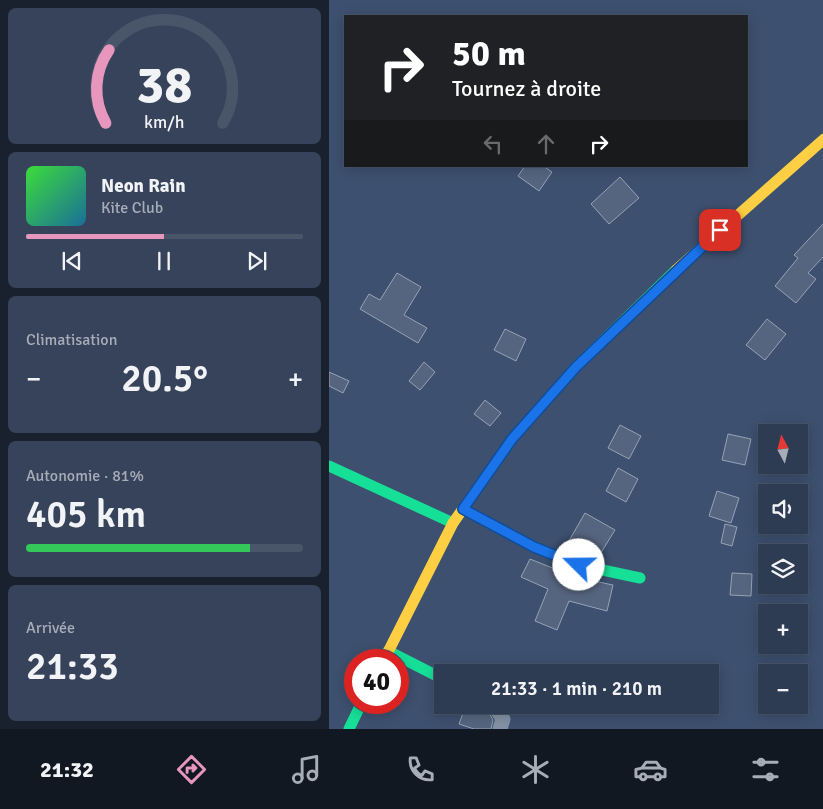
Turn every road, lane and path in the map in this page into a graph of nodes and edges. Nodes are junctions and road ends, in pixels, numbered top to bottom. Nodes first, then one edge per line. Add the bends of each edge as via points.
1 (823, 139) edge
2 (329, 466) edge
3 (463, 509) junction
4 (453, 524) junction
5 (640, 578) dead end
6 (390, 649) edge
7 (409, 665) edge
8 (434, 675) edge
9 (356, 714) edge
10 (500, 714) edge
11 (349, 729) edge
12 (500, 729) edge

1 - 3 main road via 705,243 576,367 512,439
2 - 4 main road
3 - 4 main road
3 - 5 main road via 534,547 579,565
4 - 6 main road
7 - 8 main road
9 - 11 main road
10 - 12 street via 503,719

